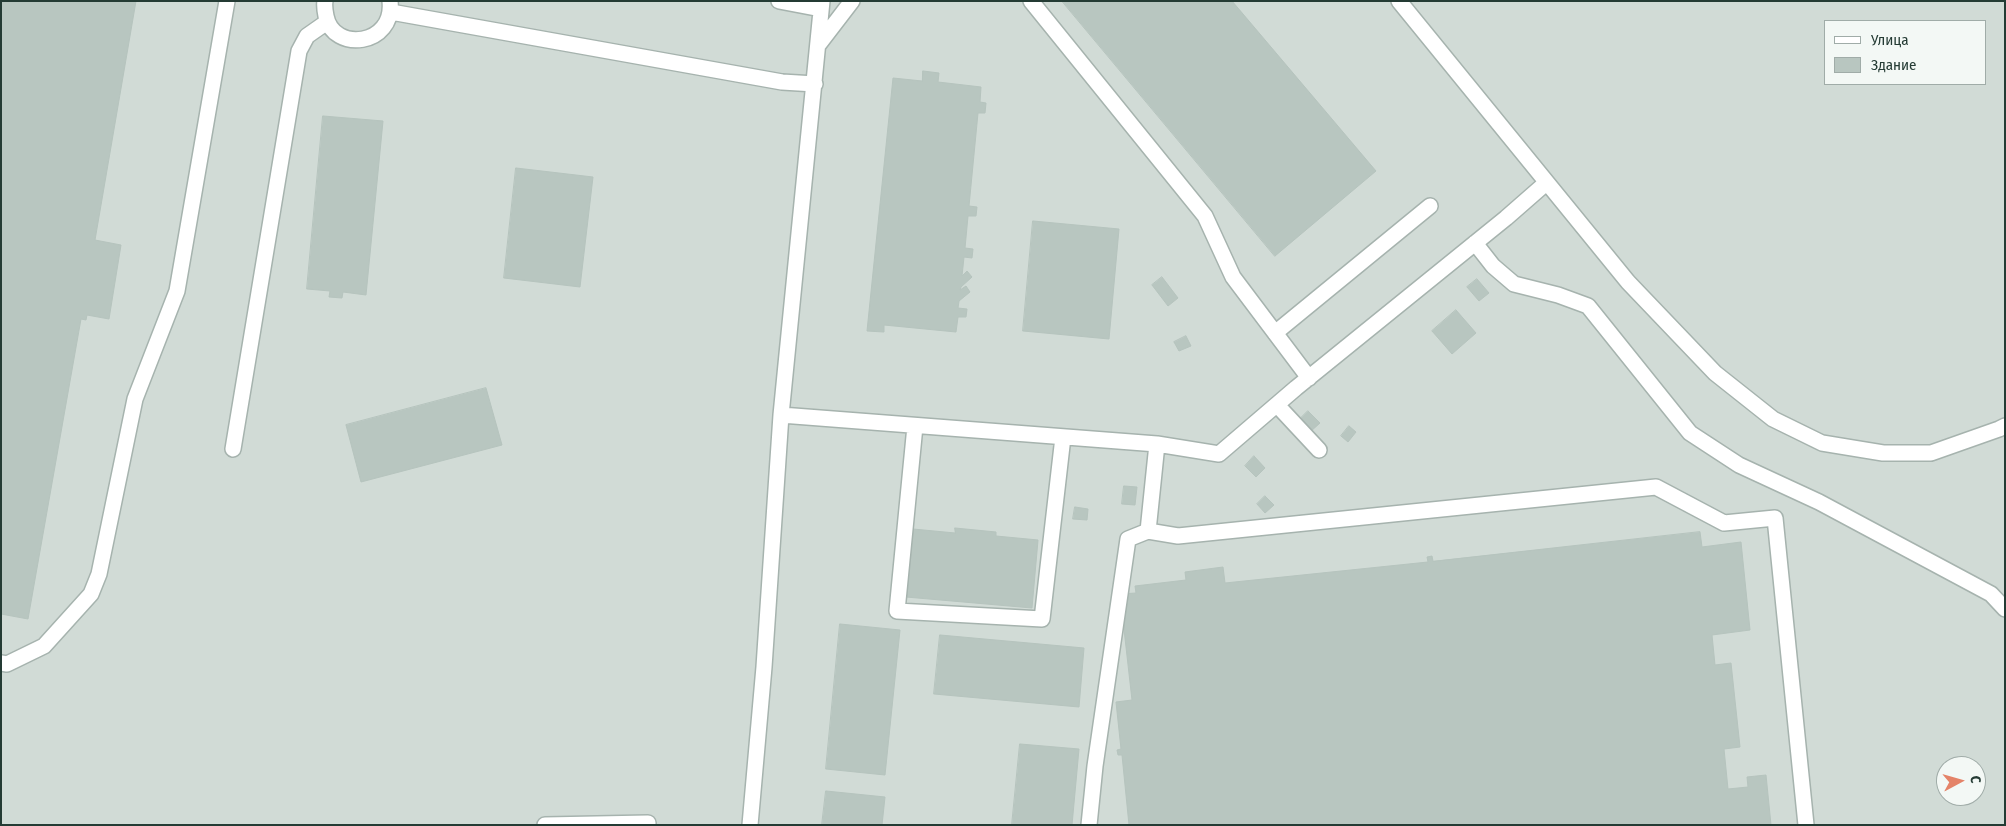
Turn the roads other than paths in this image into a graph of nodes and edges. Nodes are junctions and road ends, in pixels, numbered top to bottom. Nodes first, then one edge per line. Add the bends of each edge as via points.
1 (227, 1) edge
2 (325, 1) edge
3 (779, 1) edge
4 (852, 1) edge
5 (1030, 1) edge
6 (1399, 1) edge
7 (822, 5) edge
8 (390, 7) edge
9 (327, 22) junction
10 (819, 44) junction
11 (815, 84) junction
12 (1546, 183) junction
13 (1430, 206) dead end
14 (1475, 244) junction
15 (1275, 333) junction
16 (1309, 378) junction
17 (1277, 405) junction
18 (781, 415) junction
19 (914, 426) junction
20 (2005, 426) edge
21 (1063, 437) junction
22 (1157, 444) junction
23 (233, 449) dead end
24 (1319, 450) dead end
25 (1148, 531) junction
26 (2005, 609) edge
27 (1, 663) edge
28 (648, 823) dead end
29 (544, 825) edge
30 (750, 825) edge
31 (1089, 825) edge
32 (1806, 825) edge

1 - 27 street via 177,291 135,399 99,574 91,594 44,646 7,664
2 - 9 street
3 - 7 street
4 - 10 street
5 - 15 street via 1205,216 1233,278
6 - 12 street
7 - 10 street
8 - 9 street via 384,28 371,38 354,41 338,35
8 - 11 street via 782,82
9 - 23 street via 307,36 299,51
10 - 11 street
11 - 18 street
12 - 14 street
12 - 20 street via 1628,282 1715,373 1773,419 1822,443 1883,454 1931,453
13 - 15 street
14 - 16 street
14 - 26 street via 1514,284 1588,306 1690,433 1738,465 1820,502 1991,594
15 - 16 street
16 - 17 street
17 - 22 street via 1219,454
17 - 24 street
18 - 19 street
18 - 30 street
19 - 21 street
19 - 21 street via 897,611 1042,619
21 - 22 street
22 - 25 street
25 - 31 street via 1128,539 1094,766
25 - 32 street via 1178,536 1656,487 1724,523 1775,518
28 - 29 street

